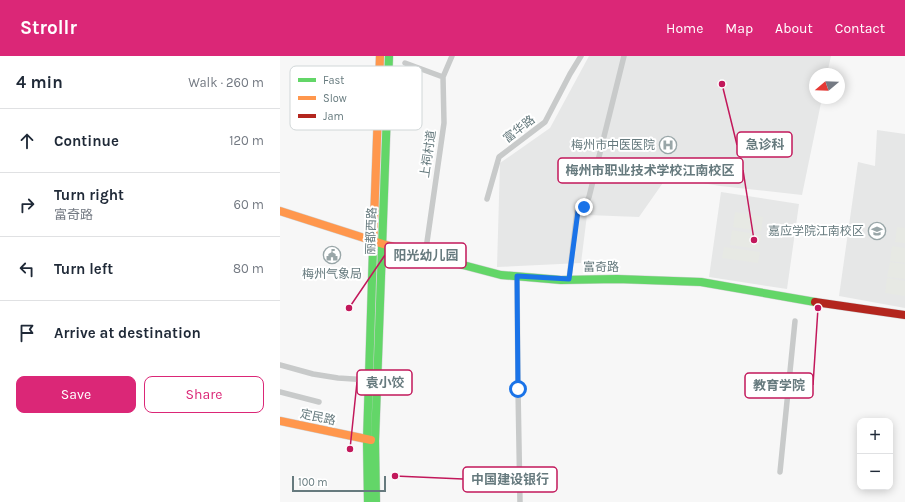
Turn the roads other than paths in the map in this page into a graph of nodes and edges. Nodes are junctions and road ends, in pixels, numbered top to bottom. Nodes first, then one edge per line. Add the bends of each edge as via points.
1 (380, 56) edge
2 (389, 56) edge
3 (452, 56) edge
4 (582, 56) edge
5 (624, 56) edge
6 (405, 63) dead end
7 (380, 66) edge
8 (389, 66) edge
9 (413, 66) edge
10 (422, 69) edge
11 (443, 77) junction
12 (378, 130) edge
13 (386, 130) edge
14 (487, 199) dead end
15 (280, 211) edge
16 (374, 241) junction
17 (382, 244) junction
18 (425, 256) junction
19 (517, 276) junction
20 (569, 279) junction
21 (905, 315) edge
22 (795, 321) dead end
23 (280, 365) edge
24 (369, 380) junction
25 (280, 392) edge
26 (319, 402) dead end
27 (280, 421) edge
28 (367, 440) junction
29 (375, 441) junction
30 (780, 472) dead end
31 (368, 502) edge
32 (376, 502) edge
33 (520, 502) edge

1 - 7 main road, 丽都西路
2 - 8 main road, 丽都西路
3 - 11 street, 上祠村道
4 - 14 street, 富华路 via 545,122 499,157
5 - 20 street via 589,197 584,207 578,211
6 - 9 street
10 - 11 street
11 - 18 street, 上祠村道 via 444,123
12 - 16 main road, 丽都西路
13 - 17 main road, 丽都西路
15 - 16 main road, 富奇路
16 - 17 main road, 富奇路
16 - 24 main road, 丽都西路
17 - 18 main road, 富奇路
17 - 29 main road, 丽都西路
18 - 19 main road, 富奇路 via 501,275
19 - 20 main road, 富奇路
19 - 33 street
20 - 21 main road, 富奇路 via 701,282
22 - 30 street
23 - 24 street via 313,374
24 - 28 main road, 丽都西路
25 - 26 street
27 - 28 main road, 定民路
28 - 29 main road, 定民路
28 - 31 main road, 丽都西路
29 - 32 main road, 丽都西路

